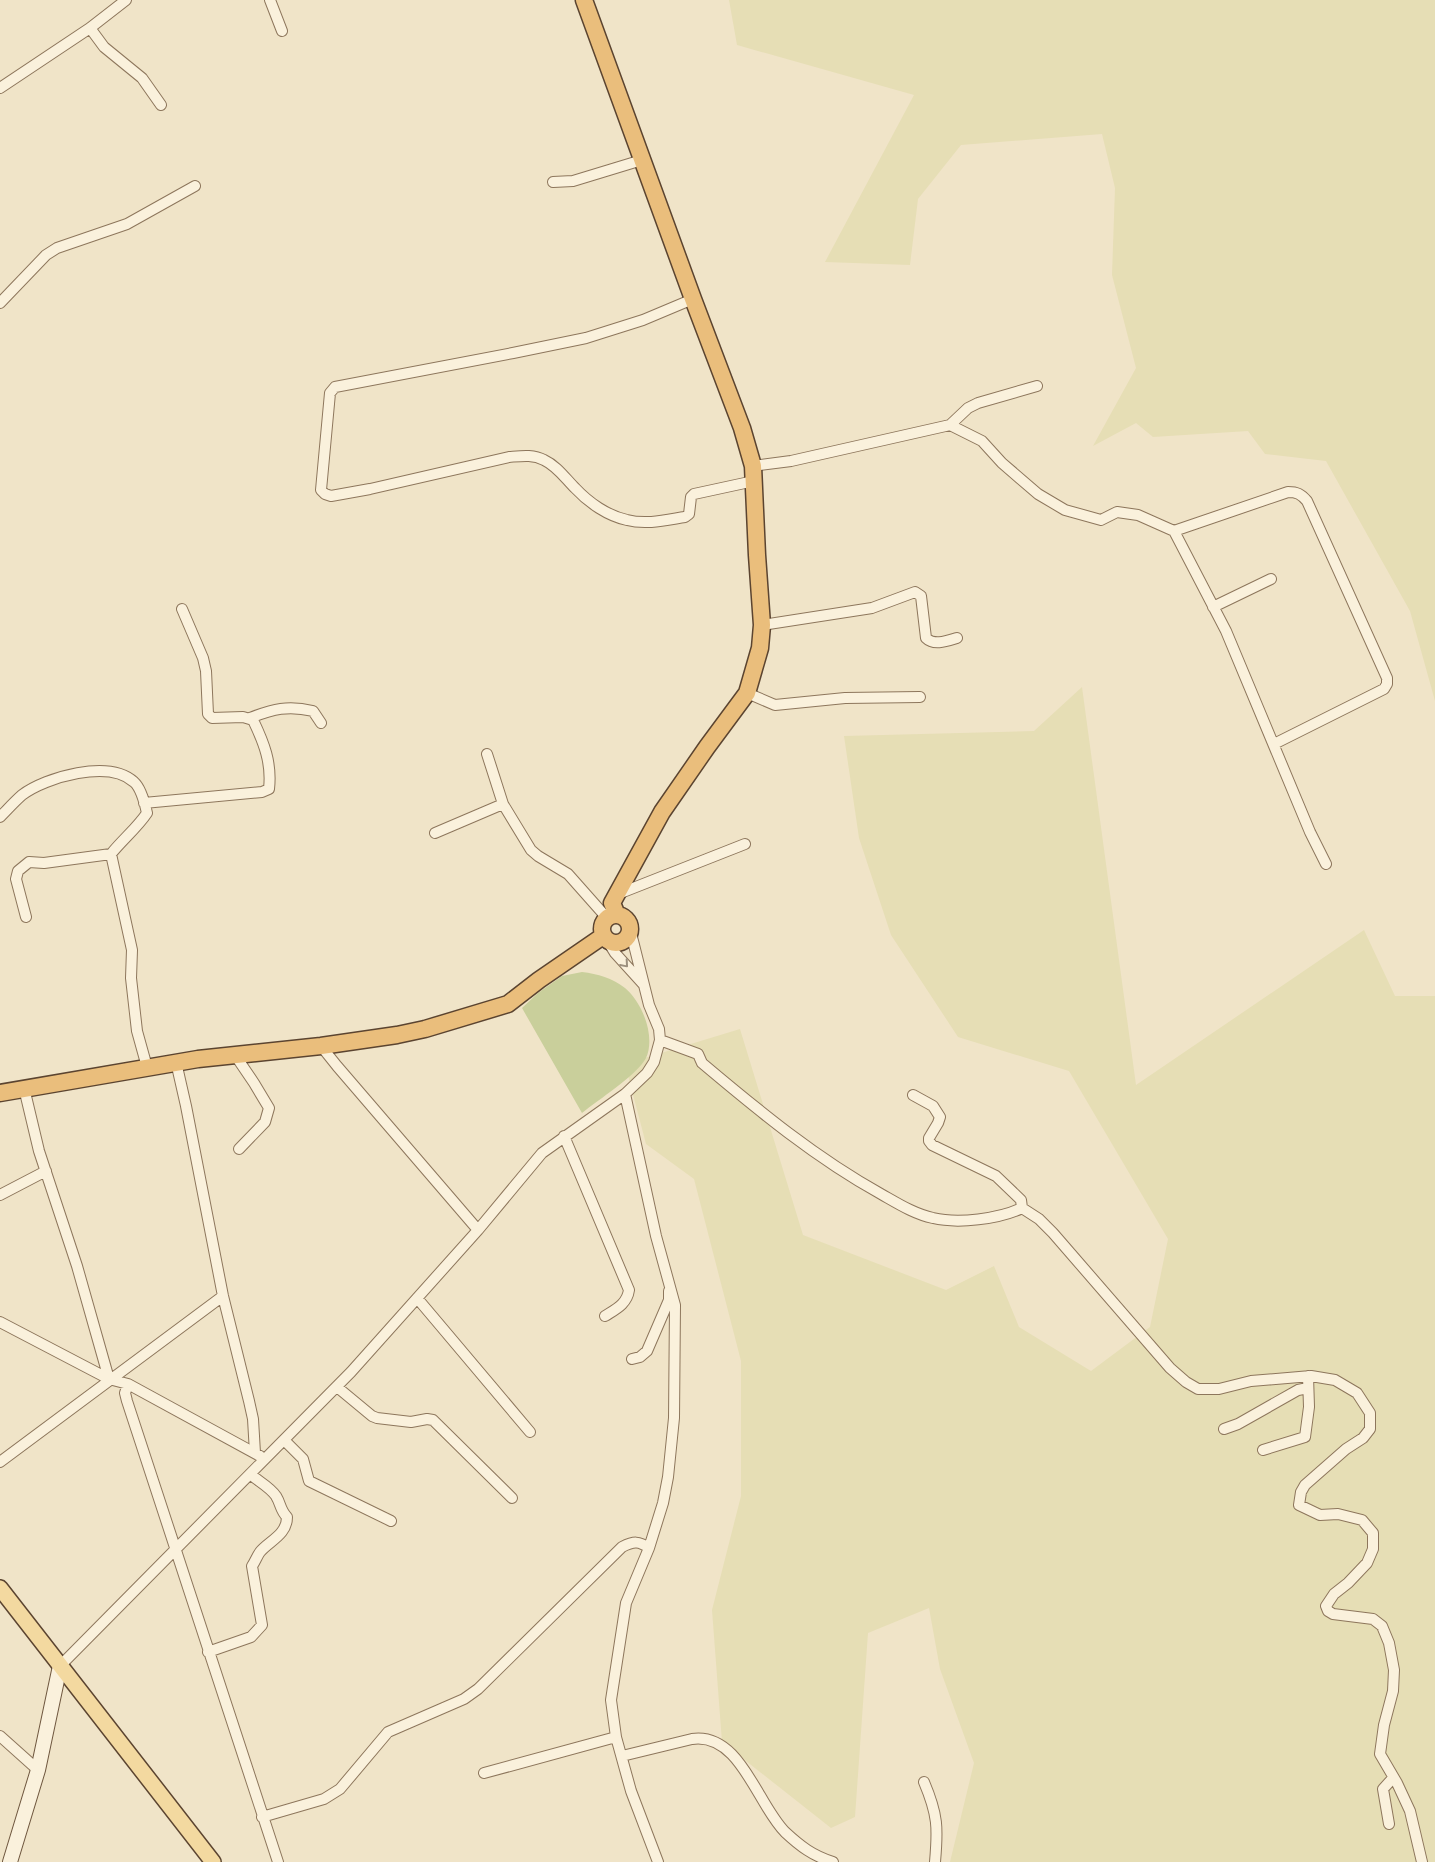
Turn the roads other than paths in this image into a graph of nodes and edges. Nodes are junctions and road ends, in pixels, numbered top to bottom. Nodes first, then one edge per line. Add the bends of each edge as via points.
1 (126, 0) edge
2 (270, 0) edge
3 (584, 0) edge
4 (90, 28) junction
5 (282, 31) dead end
6 (0, 88) edge
7 (161, 105) dead end
8 (642, 160) junction
9 (553, 182) dead end
10 (195, 186) dead end
11 (692, 300) junction
12 (0, 303) edge
13 (1037, 386) dead end
14 (950, 425) junction
15 (754, 474) junction
16 (1174, 531) junction
17 (1272, 579) dead end
18 (1213, 607) junction
19 (182, 609) dead end
20 (762, 626) junction
21 (957, 638) dead end
22 (747, 693) junction
23 (920, 697) dead end
24 (250, 718) junction
25 (321, 723) dead end
26 (1274, 744) junction
27 (487, 754) dead end
28 (144, 803) junction
29 (503, 804) junction
30 (0, 816) edge
31 (436, 833) dead end
32 (744, 844) dead end
33 (111, 854) junction
34 (1326, 864) dead end
35 (617, 894) junction
36 (26, 917) dead end
37 (612, 917) junction
38 (629, 932) junction
39 (605, 938) junction
40 (644, 986) junction
41 (660, 1040) junction
42 (322, 1046) junction
43 (235, 1055) junction
44 (176, 1062) junction
45 (147, 1067) junction
46 (24, 1088) junction
47 (0, 1093) edge
48 (625, 1094) junction
49 (913, 1095) dead end
50 (564, 1136) junction
51 (239, 1149) dead end
52 (46, 1170) junction
53 (0, 1194) edge
54 (1022, 1208) junction
55 (478, 1230) junction
56 (669, 1280) junction
57 (223, 1296) junction
58 (417, 1298) junction
59 (605, 1316) dead end
60 (0, 1322) edge
61 (632, 1359) dead end
62 (1308, 1376) junction
63 (109, 1379) junction
64 (128, 1384) junction
65 (336, 1387) junction
66 (1308, 1388) junction
67 (1224, 1428) dead end
68 (530, 1432) dead end
69 (284, 1440) junction
70 (1263, 1450) dead end
71 (256, 1453) junction
72 (265, 1459) junction
73 (0, 1462) edge
74 (250, 1474) junction
75 (512, 1498) dead end
76 (391, 1521) dead end
77 (649, 1548) junction
78 (174, 1549) junction
79 (0, 1588) edge
80 (208, 1652) junction
81 (60, 1666) junction
82 (0, 1736) edge
83 (616, 1737) junction
84 (622, 1756) junction
85 (38, 1770) junction
86 (484, 1773) dead end
87 (1393, 1778) junction
88 (924, 1782) dead end
89 (262, 1817) junction
90 (1389, 1824) dead end
91 (10, 1862) edge
92 (214, 1862) edge
93 (278, 1862) edge
94 (658, 1862) edge
95 (833, 1862) edge
96 (935, 1862) edge
97 (1422, 1862) edge

1 - 4 street
2 - 5 street
3 - 8 highway
4 - 6 street
4 - 7 street via 104,47 142,78
8 - 9 street via 573,181
8 - 11 highway
10 - 12 street via 127,224 56,248
11 - 15 highway via 742,428
11 - 15 street via 586,338 335,387 330,393 321,490 331,496 509,457 529,456 554,466 577,491 601,510 626,520 646,522 685,517 689,514 694,494
13 - 14 street via 978,402
14 - 15 street via 800,459
14 - 16 street via 982,441 1038,494 1065,510 1102,520 1117,512 1138,515
15 - 20 highway
16 - 18 street
16 - 26 street via 1288,492 1296,492 1307,501 1387,684 1384,690
17 - 18 street
18 - 26 street
19 - 24 street via 203,658 208,714 212,718
20 - 21 street via 872,608 915,592 920,596 926,638 936,643
20 - 22 highway via 760,648
22 - 23 street via 775,705 846,698
22 - 35 highway via 662,812
24 - 25 street via 272,710 298,707 313,711
24 - 28 street via 254,720 266,747 269,789
26 - 34 street
27 - 29 street
28 - 30 street via 136,783 108,770 64,776 42,784 23,795
28 - 33 street via 147,813
29 - 31 street
29 - 37 street via 531,850 568,874
32 - 35 street
33 - 36 street via 29,862 18,871 16,879
33 - 45 street via 132,950 131,978 137,1031
35 - 37 highway via 612,903
37 - 38 highway via 627,921
37 - 39 highway via 602,926
38 - 39 highway via 618,943
38 - 40 street
39 -> 40 street
39 - 42 highway via 508,1004 397,1035
40 - 41 street
41 - 48 street via 659,1050 647,1073
41 - 54 street via 698,1054 702,1063 785,1132 859,1182 922,1215 945,1220 1002,1216
42 - 43 highway
42 - 55 street
43 - 44 highway
43 - 51 street via 269,1108 265,1122
44 - 45 highway
44 - 57 street
45 - 46 highway
46 - 47 highway
46 - 52 street
48 - 50 street
48 - 56 street via 656,1236
49 - 54 street via 933,1106 940,1117 929,1141 996,1176 1021,1200
50 - 55 street via 542,1153
50 - 59 street via 628,1290 628,1297 622,1305
52 - 53 street
52 - 63 street
54 - 62 street via 1053,1233 1170,1368 1186,1382 1198,1389 1219,1389 1251,1381
55 - 58 street
56 - 61 street via 669,1300 647,1351
56 - 77 street via 674,1305 674,1418 663,1503
57 - 63 street
57 - 71 street via 251,1410
58 - 65 street
58 - 68 street
60 - 63 street
62 - 66 street
62 - 87 street via 1335,1380 1357,1393 1370,1413 1370,1429 1305,1485 1299,1505 1320,1515 1338,1514 1362,1520 1373,1533 1373,1549 1367,1563 1326,1606 1333,1614 1373,1619 1382,1626 1389,1643 1394,1670 1393,1691 1380,1754
63 - 64 street
63 - 73 street
64 - 71 street
64 - 78 street via 126,1401
65 - 69 street
65 - 75 street via 377,1418 411,1422 433,1420
66 - 67 street
66 - 70 street via 1305,1438
69 - 72 street
69 - 76 street via 302,1459 309,1480
71 - 72 street
72 - 74 street
74 - 78 street
74 - 80 street via 274,1494 287,1523 252,1566 262,1625 251,1637
77 - 83 street via 626,1603 619,1639 611,1700
77 - 89 street via 639,1542 622,1547 478,1688 464,1699 388,1732 333,1794
78 - 80 street
78 - 81 street
79 - 81 main road
80 - 89 street
81 - 85 main road
81 - 92 main road
82 - 85 street
83 - 84 street
83 - 86 street
84 - 94 street via 631,1791
84 - 95 street via 692,1739 716,1741 731,1752 785,1831 818,1858
85 - 91 main road
87 - 90 street via 1383,1789
87 - 97 street via 1410,1811
88 - 96 street via 934,1806 938,1831
89 - 93 street

